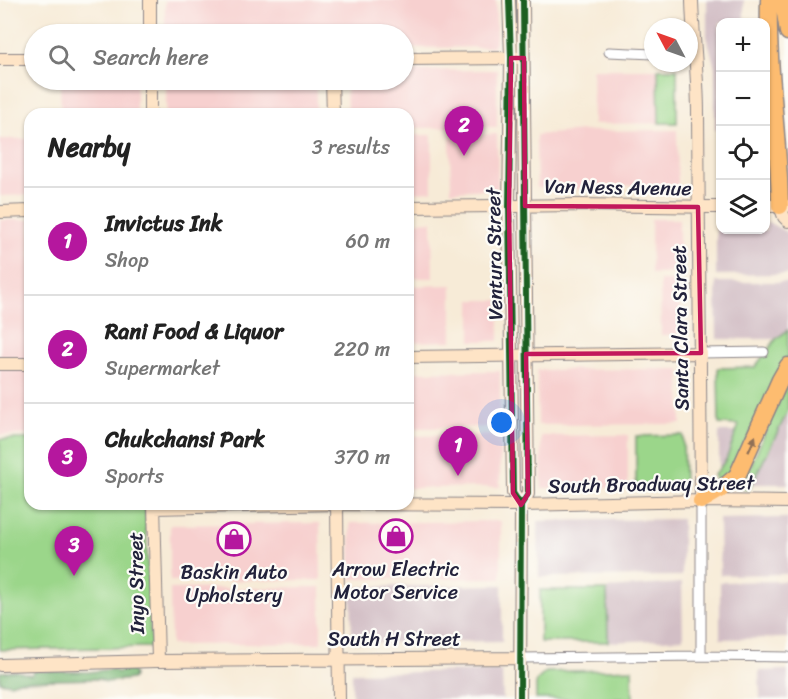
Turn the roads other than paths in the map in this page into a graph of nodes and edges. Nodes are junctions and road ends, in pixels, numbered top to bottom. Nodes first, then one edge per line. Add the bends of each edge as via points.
1 (150, 0) edge
2 (509, 0) edge
3 (523, 0) edge
4 (692, 0) edge
5 (769, 0) edge
6 (783, 0) edge
7 (692, 18) edge
8 (150, 24) edge
9 (788, 32) edge
10 (609, 52) dead end
11 (644, 54) edge
12 (511, 58) junction
13 (524, 58) junction
14 (0, 59) edge
15 (24, 59) edge
16 (414, 59) edge
17 (698, 72) edge
18 (150, 90) edge
19 (332, 90) edge
20 (150, 108) edge
21 (333, 108) edge
22 (525, 206) junction
23 (414, 207) edge
24 (509, 207) junction
25 (698, 207) junction
26 (716, 207) edge
27 (780, 210) edge
28 (24, 211) edge
29 (0, 212) edge
30 (764, 352) dead end
31 (701, 353) junction
32 (526, 354) junction
33 (511, 355) junction
34 (414, 357) edge
35 (0, 364) edge
36 (24, 364) edge
37 (788, 366) edge
38 (701, 501) junction
39 (788, 502) edge
40 (414, 504) edge
41 (521, 505) junction
42 (154, 510) edge
43 (337, 510) edge
44 (701, 656) junction
45 (788, 657) edge
46 (519, 658) junction
47 (338, 659) junction
48 (158, 661) junction
49 (0, 665) edge
50 (339, 699) edge
51 (520, 699) edge

1 - 8 street
2 - 12 street, Ventura Street
3 - 13 street, Ventura Street
4 - 7 street, Santa Clara Street
5 - 27 highway via 769,63
6 - 9 highway
10 - 11 street
12 - 13 street
12 - 16 street
12 - 24 street, Ventura Street
13 - 22 street, Ventura Street
14 - 15 street
17 - 25 street, Santa Clara Street
18 - 20 street
19 - 21 street
22 - 24 street, Van Ness Avenue
22 - 25 street, Van Ness Avenue
22 - 32 street, Ventura Street
23 - 24 street, Van Ness Avenue
24 - 33 street, Ventura Street
25 - 26 street, Van Ness Avenue
25 - 31 street, Santa Clara Street
28 - 29 street
30 - 31 street
31 - 32 street
31 - 38 street, Santa Clara Street
32 - 33 street
32 - 41 street, Ventura Street via 528,494
33 - 34 street
33 - 41 street, Ventura Street via 513,493
35 - 36 street
38 -> 37 highway via 736,476
38 - 39 street, South Broadway Street
38 - 41 street, South Broadway Street
38 - 44 street, Santa Clara Street
40 - 41 street, South Broadway Street
41 - 46 street, Ventura Street
42 - 48 street, Inyo Street
43 - 47 street
44 - 45 street, South H Street
44 - 46 street, South H Street
46 - 47 street, South H Street
46 - 51 street, Ventura Street
47 - 48 street, South H Street
47 - 50 street
48 - 49 street, South H Street

